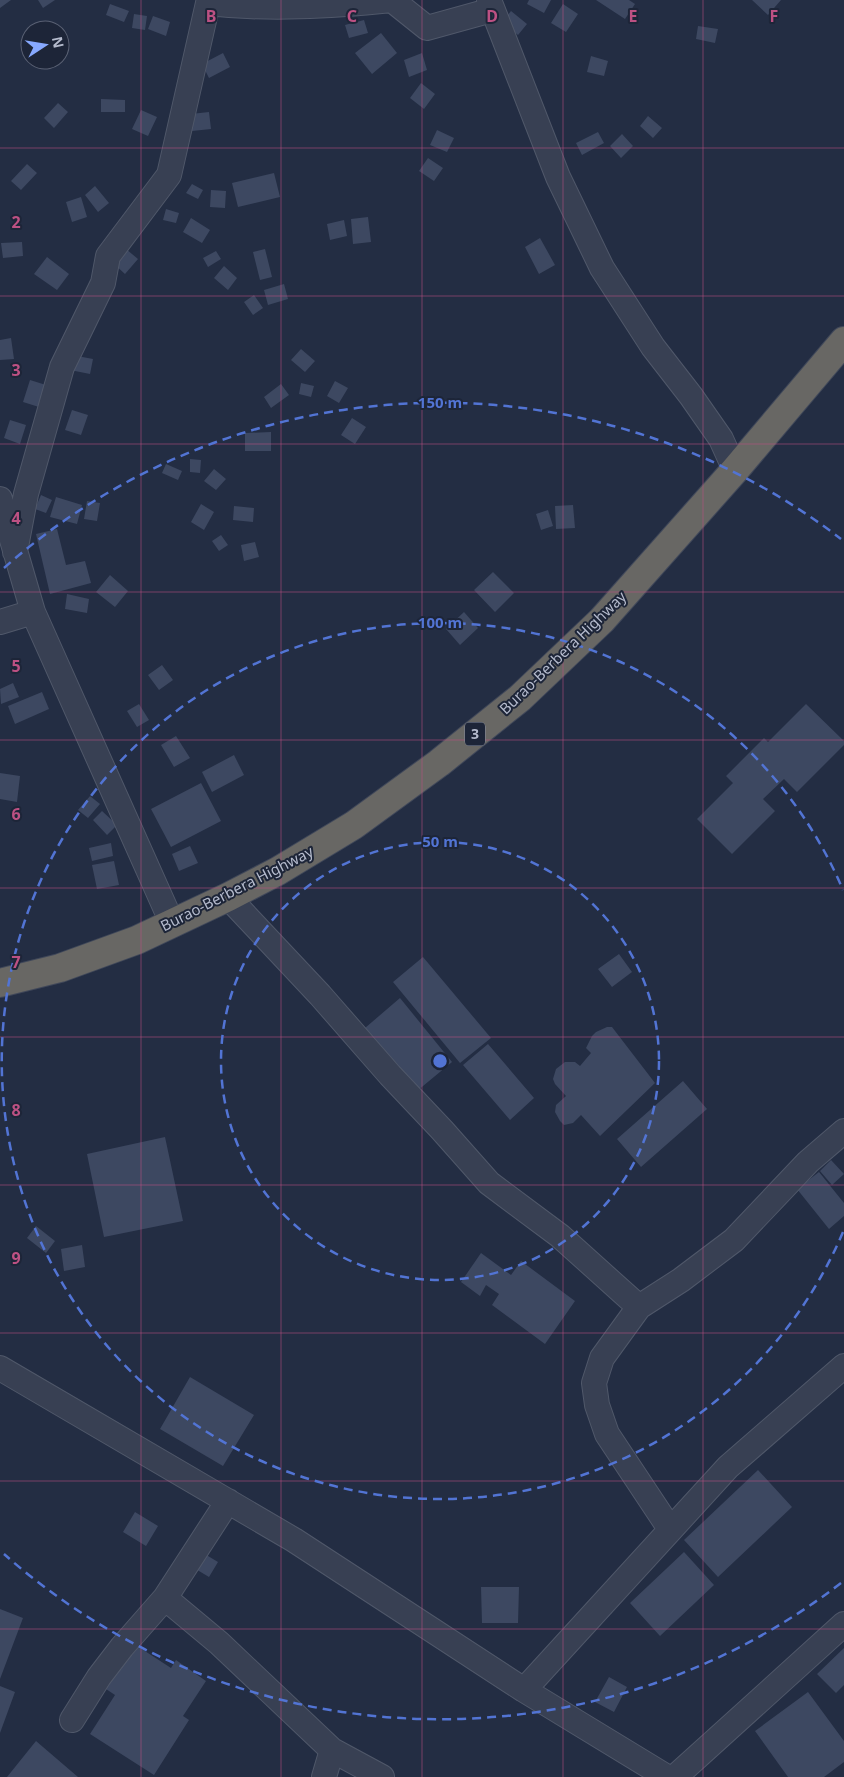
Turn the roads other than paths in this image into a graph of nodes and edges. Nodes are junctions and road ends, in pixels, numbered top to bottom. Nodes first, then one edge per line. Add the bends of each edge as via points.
1 (204, 2) edge
2 (491, 5) edge
3 (844, 341) edge
4 (735, 470) junction
5 (0, 499) edge
6 (16, 552) junction
7 (33, 612) junction
8 (0, 622) edge
9 (228, 897) junction
10 (172, 923) junction
11 (0, 983) edge
12 (844, 1131) edge
13 (639, 1308) junction
14 (844, 1366) edge
15 (0, 1368) edge
16 (228, 1501) junction
17 (670, 1529) junction
18 (165, 1598) junction
19 (844, 1624) edge
20 (524, 1690) junction
21 (72, 1720) dead end
22 (332, 1750) junction
23 (324, 1777) edge
24 (382, 1777) edge
25 (667, 1777) edge
26 (675, 1777) edge

1 - 2 street via 237,7 328,6 392,0 427,28
1 - 6 street via 169,175 108,256 103,283 62,367 26,494
2 - 4 street via 558,177 602,268 653,347 721,439
3 - 4 highway, Burao-Berbera Highway / 3
4 - 9 highway, Burao-Berbera Highway / 3 via 602,620 520,698 354,825
5 - 6 street
6 - 7 street
7 - 8 street
7 - 10 street
9 - 10 highway, Burao-Berbera Highway / 3
9 - 13 street via 489,1183 560,1236
10 - 11 highway, Burao-Berbera Highway / 3 via 137,940 60,968
12 - 13 street via 808,1162 734,1240
13 - 17 street via 602,1358 594,1382 597,1405 607,1434
14 - 17 street via 728,1467
15 - 16 street
16 - 18 street
16 - 20 street via 294,1540
17 - 20 street
18 - 21 street via 98,1677
18 - 22 street via 219,1643
19 - 26 street
20 - 25 street
22 - 23 street
22 - 24 street

